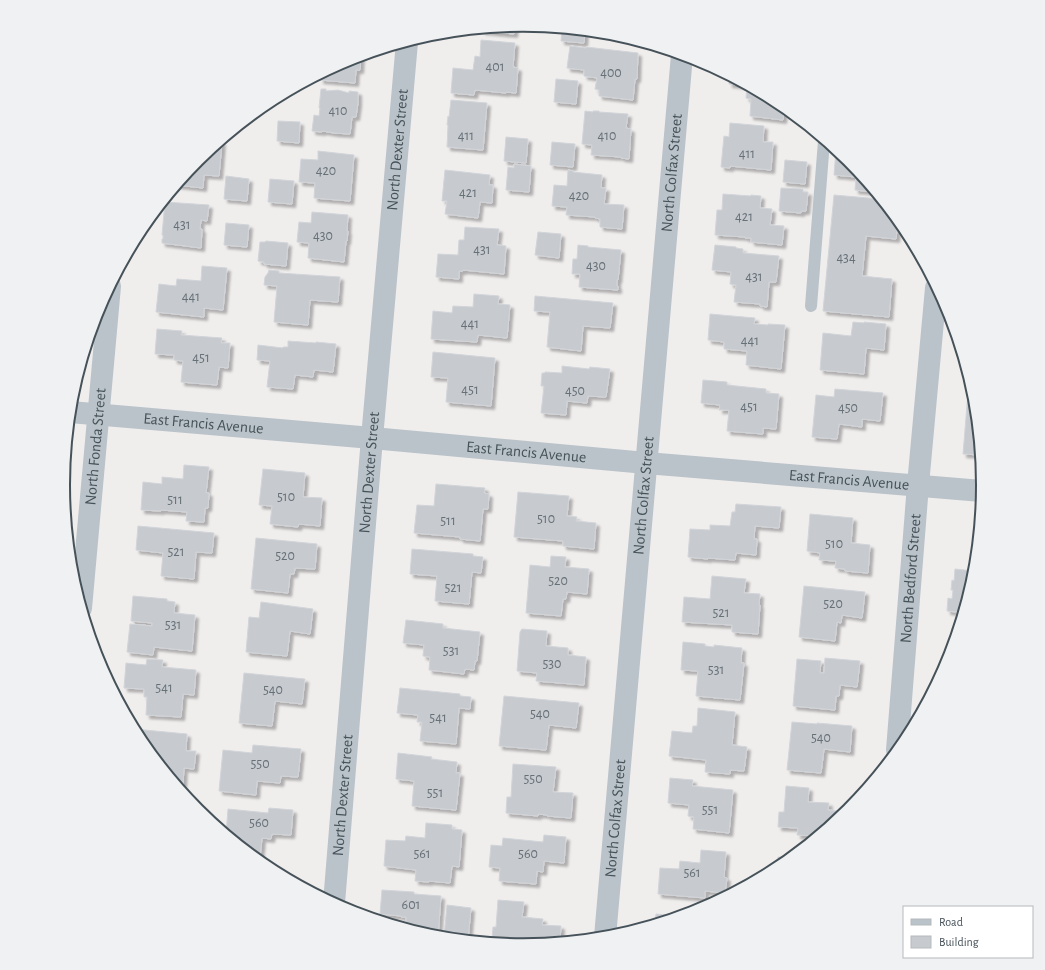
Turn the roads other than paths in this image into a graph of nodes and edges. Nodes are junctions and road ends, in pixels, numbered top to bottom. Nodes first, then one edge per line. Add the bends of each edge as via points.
1 (407, 47) edge
2 (681, 61) edge
3 (823, 146) edge
4 (109, 302) edge
5 (811, 306) dead end
6 (942, 315) edge
7 (75, 412) edge
8 (98, 414) junction
9 (372, 438) junction
10 (646, 463) junction
11 (918, 485) junction
12 (976, 490) edge
13 (83, 594) edge
14 (898, 739) edge
15 (334, 897) edge
16 (606, 930) edge

1 - 9 street, North Dexter Street
2 - 10 street, North Colfax Street
3 - 5 lane
4 - 8 street, North Fonda Street
6 - 11 street, North Bedford Street
7 - 8 street, East Francis Avenue
8 - 9 street, East Francis Avenue
8 - 13 street, North Fonda Street
9 - 10 street, East Francis Avenue
9 - 15 street, North Dexter Street
10 - 11 street, East Francis Avenue
10 - 16 street, North Colfax Street
11 - 12 street, East Francis Avenue
11 - 14 street, North Bedford Street

